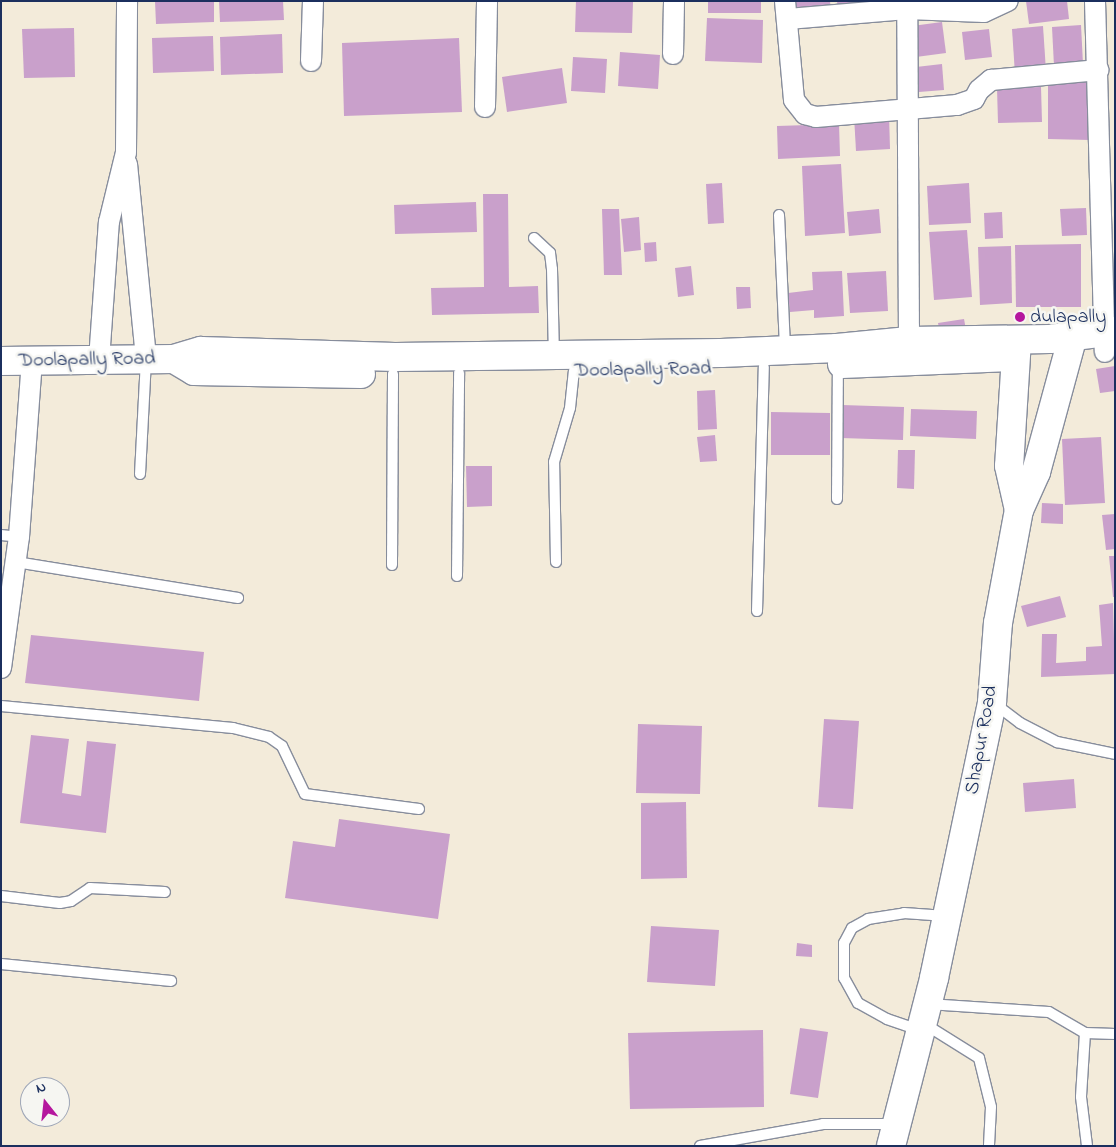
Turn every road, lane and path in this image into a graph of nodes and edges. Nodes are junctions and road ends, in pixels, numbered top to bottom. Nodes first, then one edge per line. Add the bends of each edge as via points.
1 (127, 1) edge
2 (313, 1) edge
3 (486, 1) edge
4 (674, 1) edge
5 (1008, 1) edge
6 (1096, 1) edge
7 (787, 10) edge
8 (907, 10) junction
9 (674, 54) dead end
10 (311, 61) dead end
11 (1099, 70) junction
12 (485, 107) dead end
13 (907, 110) junction
14 (126, 152) junction
15 (779, 215) dead end
16 (534, 238) dead end
17 (909, 341) junction
18 (1110, 342) edge
19 (1072, 344) junction
20 (1017, 348) junction
21 (785, 350) junction
22 (174, 358) junction
23 (146, 359) junction
24 (99, 360) junction
25 (1, 361) edge
26 (32, 362) junction
27 (564, 363) junction
28 (838, 364) junction
29 (764, 367) junction
30 (459, 372) junction
31 (393, 374) junction
32 (140, 474) dead end
33 (837, 499) dead end
34 (1019, 510) junction
35 (10, 536) edge
36 (16, 562) junction
37 (556, 562) dead end
38 (392, 565) dead end
39 (457, 576) dead end
40 (238, 598) dead end
41 (757, 611) dead end
42 (1, 668) edge
43 (992, 702) junction
44 (1, 706) edge
45 (1115, 754) edge
46 (419, 809) dead end
47 (165, 892) dead end
48 (1, 896) edge
49 (948, 916) junction
50 (1, 964) edge
51 (171, 981) dead end
52 (923, 1019) junction
53 (1085, 1033) junction
54 (1115, 1034) edge
55 (894, 1135) edge
56 (700, 1146) edge
57 (989, 1146) edge
58 (1087, 1146) edge

1 - 14 street
2 - 10 street
3 - 12 street
4 - 9 street
5 - 8 street via 984,12
6 - 11 street
7 - 8 street
7 - 13 street via 794,100 806,114 816,117
8 - 13 street
11 - 13 street via 991,80 978,90 974,99 957,105
11 - 18 street
13 - 17 street
14 - 23 street
14 - 24 street via 109,222
15 - 21 lane
16 - 27 lane via 550,253
17 - 20 main road, Doolapally Road
17 - 21 main road, Doolapally Road
18 - 19 main road, Doolapally Road
19 - 20 main road, Doolapally Road
19 - 34 main road, Shapur Road via 1036,472
20 - 28 main road, Doolapally Road
20 - 34 main road via 1009,466
21 - 27 main road, Doolapally Road
22 - 23 main road, Doolapally Road
22 - 27 main road, Doolapally Road via 201,352
22 - 31 main road, Doolapally Road via 194,371
23 - 24 main road, Doolapally Road
23 - 32 lane
24 - 26 main road, Doolapally Road
25 - 26 main road, Doolapally Road
26 - 35 street
27 - 29 main road, Doolapally Road
27 - 30 main road, Doolapally Road
27 - 37 lane via 570,408 554,462
28 - 29 main road, Doolapally Road
28 - 33 lane
29 - 41 lane
30 - 31 main road, Doolapally Road
30 - 39 lane
31 - 38 lane
34 - 43 main road, Shapur Road via 998,623
35 - 36 street
36 - 40 lane
36 - 42 street
43 - 45 lane via 1020,723 1057,742
43 - 49 main road, Shapur Road
44 - 46 lane via 194,722 251,732 269,737 282,746 305,794
47 - 48 lane via 90,888 71,901 60,903
49 - 52 main road, Shapur Road
49 - 52 lane via 904,913 868,919 852,928 844,944 844,978 858,1003 887,1019
50 - 51 lane
52 - 53 lane via 1049,1012
52 - 55 main road, Shapur Road
52 - 57 lane via 980,1058 991,1107
53 - 54 lane
53 - 58 lane via 1081,1097
55 - 56 lane via 823,1124

